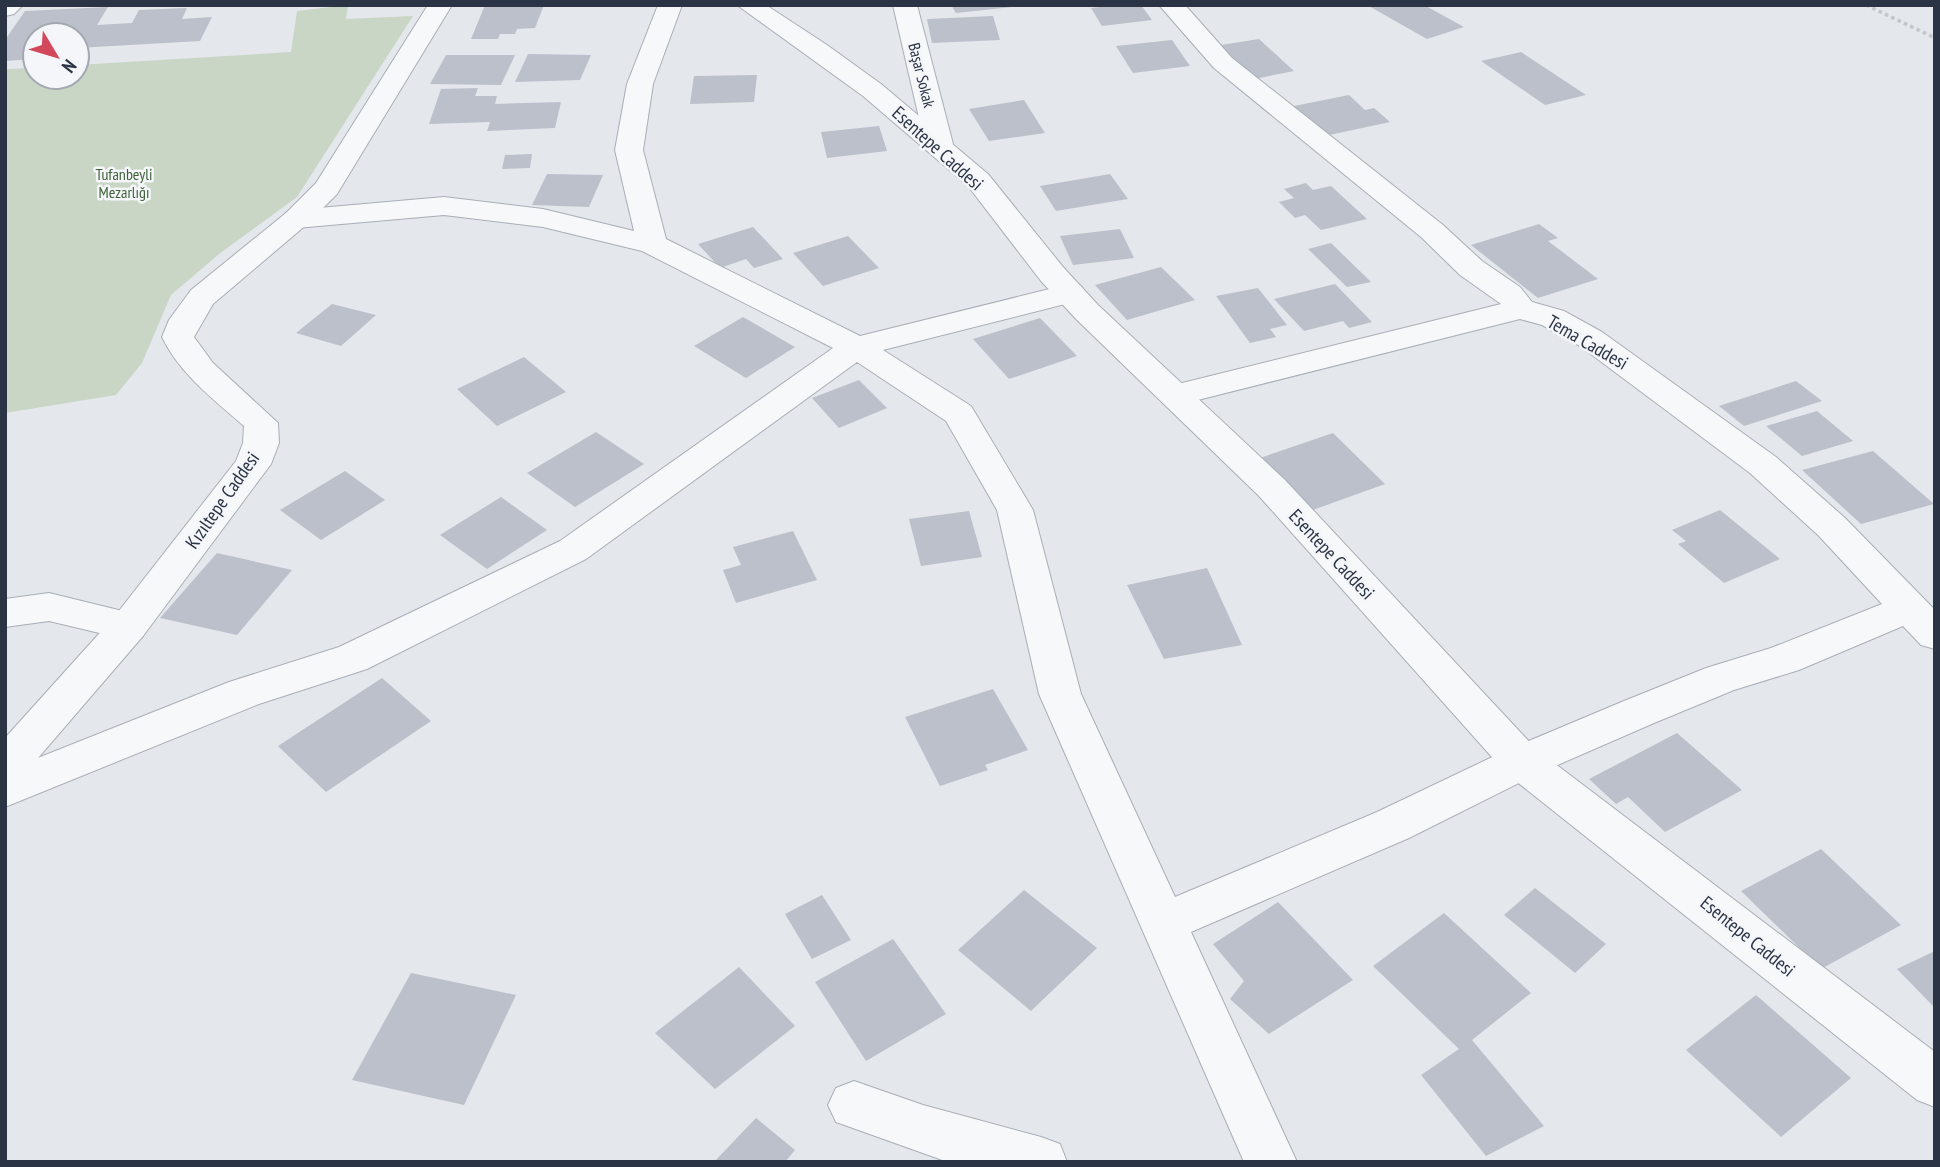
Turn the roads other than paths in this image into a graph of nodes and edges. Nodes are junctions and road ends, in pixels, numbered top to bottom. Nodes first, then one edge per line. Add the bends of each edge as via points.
1 (11, 5) edge
2 (440, 5) edge
3 (670, 5) edge
4 (749, 5) edge
5 (905, 5) edge
6 (1171, 5) edge
7 (5, 9) edge
8 (939, 144) junction
9 (296, 219) junction
10 (652, 244) junction
11 (1070, 293) junction
12 (1521, 309) junction
13 (856, 347) junction
14 (1174, 395) junction
15 (5, 613) edge
16 (1922, 622) edge
17 (129, 626) junction
18 (1522, 762) junction
19 (5, 767) edge
20 (5, 790) edge
21 (1163, 923) junction
22 (1935, 1083) edge
23 (854, 1105) dead end
24 (1041, 1162) edge
25 (1271, 1162) edge

1 - 7 street
2 - 9 street, Kızıltepe Caddesi via 345,163
3 - 10 street via 640,84 629,150
4 - 8 street, Esentepe Caddesi via 818,50
5 - 8 street, Başar Sokak
6 - 12 street, Tema Caddesi via 1223,63 1432,231 1471,268 1510,295
8 - 11 street, Esentepe Caddesi via 978,180
9 - 10 street via 444,206 543,218
9 - 17 street, Kızıltepe Caddesi via 202,297 178,337 201,370 261,423 261,443 253,464
10 - 13 street
11 - 13 street
11 - 14 street, Esentepe Caddesi
12 - 14 street
12 - 16 street, Tema Caddesi via 1553,318 1591,339 1753,457 1832,527
13 - 20 street via 572,550 353,658 244,693
13 - 21 street via 959,414 1015,510 1060,694
14 - 18 street, Esentepe Caddesi via 1272,488
15 - 17 street via 49,607
16 - 18 street via 1720,678
17 - 19 street, Kızıltepe Caddesi
18 - 21 street via 1381,831
18 - 22 street, Esentepe Caddesi
21 - 25 street
23 - 24 street via 923,1130

